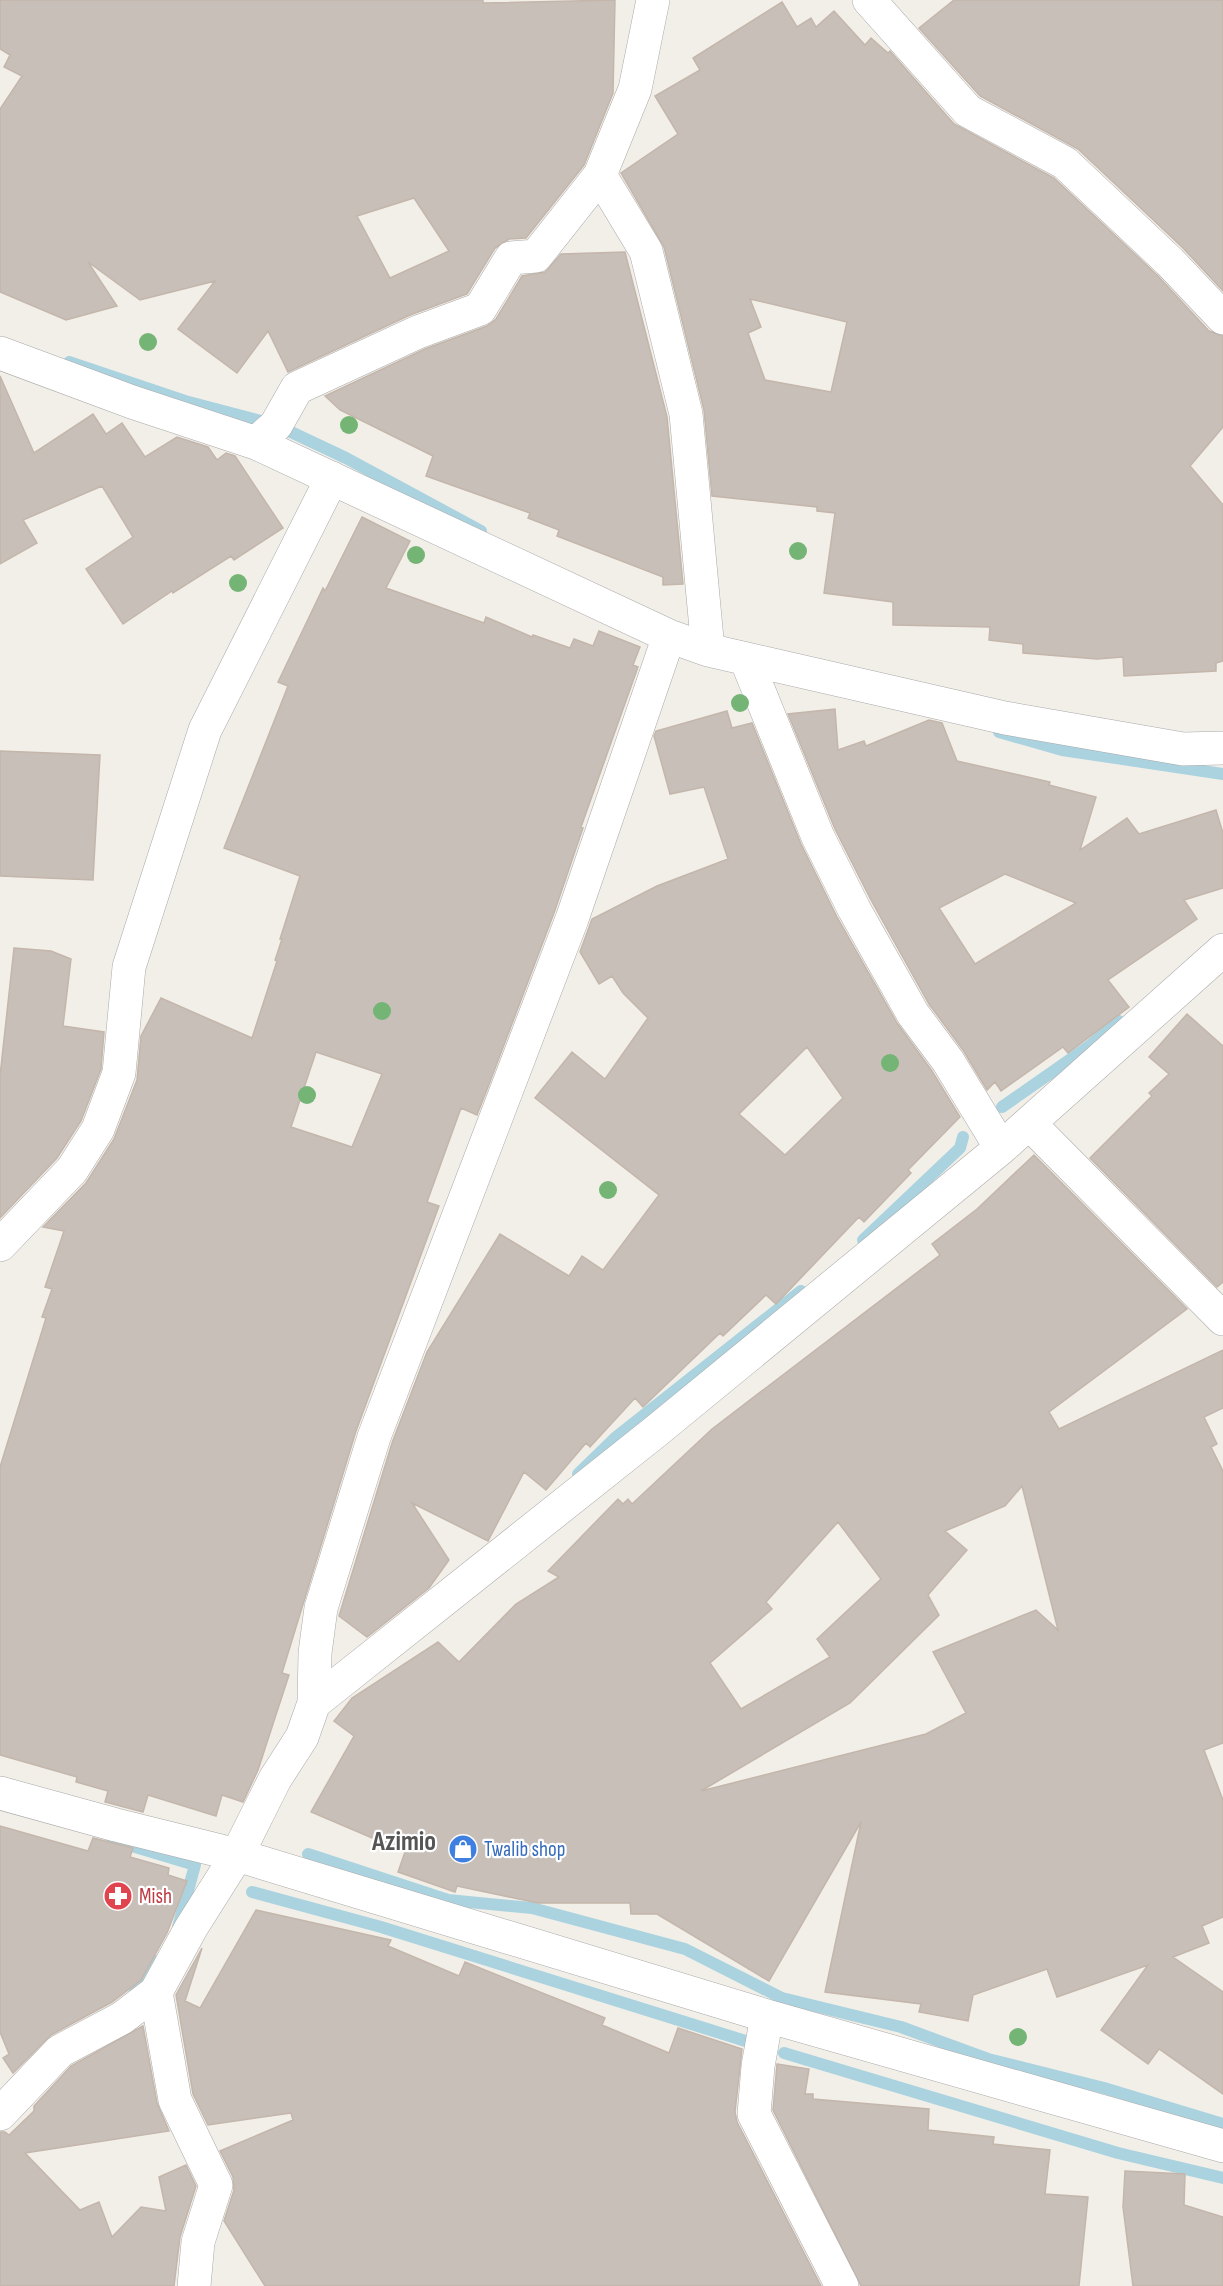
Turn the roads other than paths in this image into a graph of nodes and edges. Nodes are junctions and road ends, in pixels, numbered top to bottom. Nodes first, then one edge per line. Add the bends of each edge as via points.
1 (653, 0) edge
2 (869, 0) edge
3 (600, 175) junction
4 (1223, 318) edge
5 (0, 353) edge
6 (256, 443) junction
7 (332, 478) junction
8 (669, 636) junction
9 (708, 650) junction
10 (746, 659) junction
11 (1223, 748) edge
12 (1223, 950) edge
13 (1029, 1124) junction
14 (1001, 1148) junction
15 (0, 1245) edge
16 (1223, 1318) edge
17 (314, 1703) junction
18 (0, 1793) edge
19 (237, 1855) junction
20 (156, 1992) junction
21 (767, 2016) junction
22 (0, 2114) edge
23 (1223, 2146) edge
24 (194, 2286) edge
25 (842, 2286) edge

1 - 3 street via 635,89
2 - 4 street via 968,111 1065,163
3 - 6 street via 536,256 511,258 480,309 418,332 297,388 276,424
3 - 9 street via 646,251 687,414
5 - 6 street
6 - 7 street
7 - 8 street
7 - 15 street via 205,730 129,967 119,1073 98,1129 72,1170
8 - 9 street
8 - 17 street via 572,919 374,1437 321,1608
9 - 10 street
10 - 11 street via 1005,718 1183,749
10 - 14 street via 818,837 854,909 913,1014 948,1061
12 - 13 street
13 - 14 street
13 - 16 street
14 - 17 street via 655,1432
17 - 19 street via 302,1737 275,1779
18 - 19 street
19 - 20 street
19 - 21 street
20 - 22 street via 122,2018 60,2051
20 - 24 street via 175,2100 216,2185 198,2242
21 - 23 street
21 - 25 street via 754,2114

